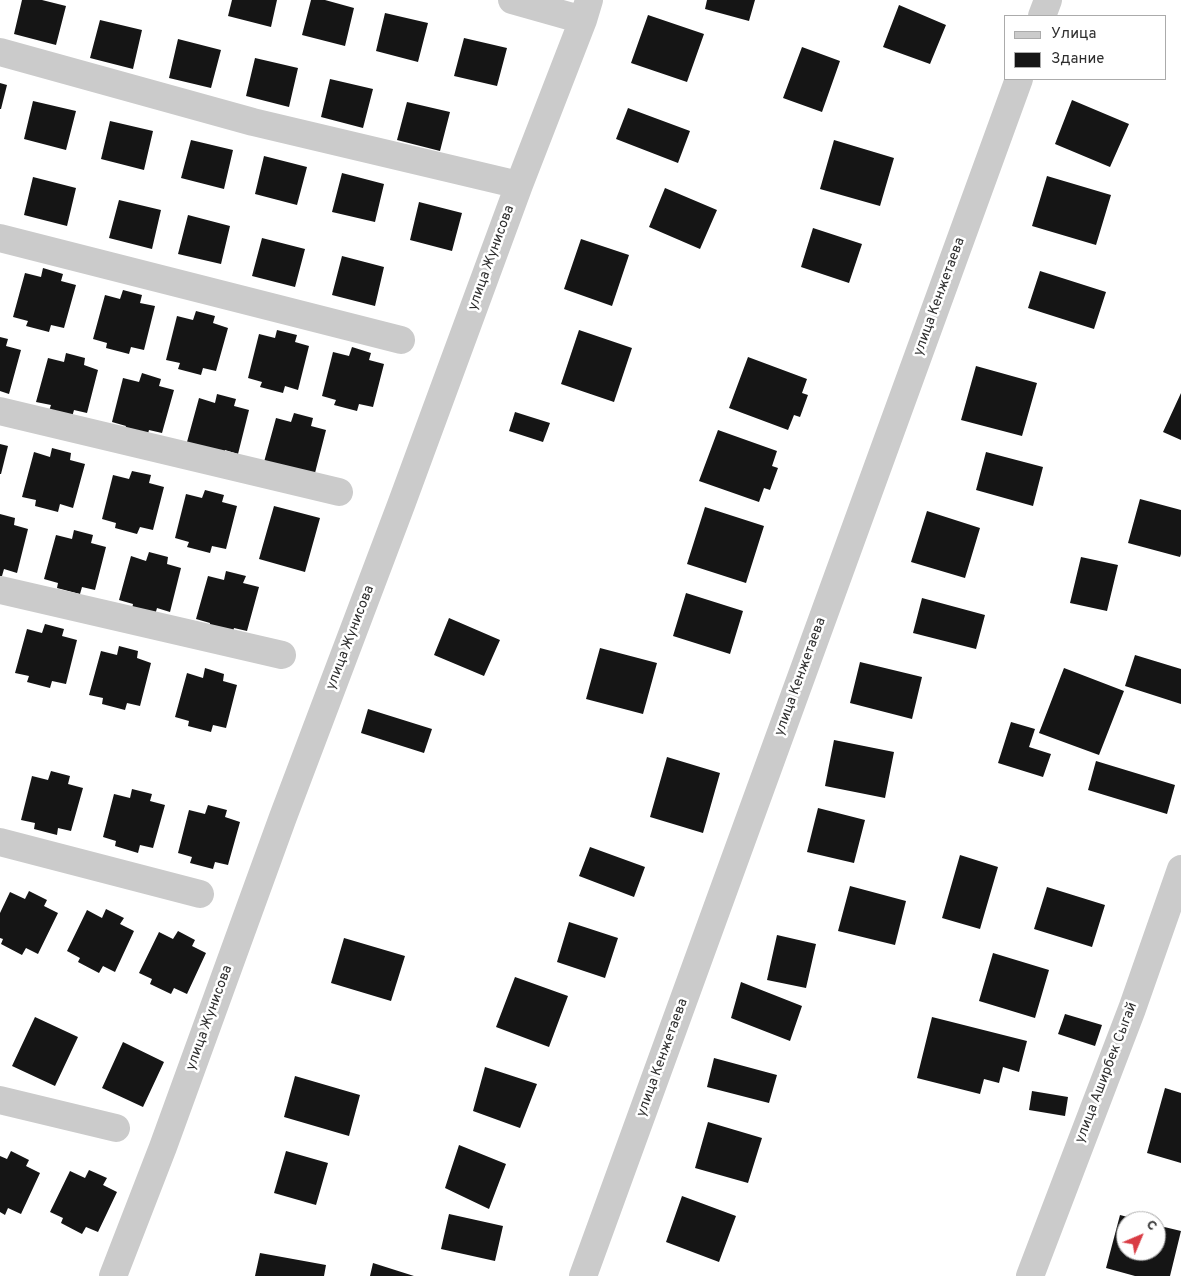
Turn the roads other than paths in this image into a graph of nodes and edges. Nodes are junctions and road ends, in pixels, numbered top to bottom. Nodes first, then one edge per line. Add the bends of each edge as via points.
1 (512, 0) edge
2 (1048, 0) edge
3 (586, 10) edge
4 (1042, 15) edge
5 (0, 52) edge
6 (1019, 80) edge
7 (519, 185) junction
8 (0, 238) edge
9 (402, 340) dead end
10 (0, 411) edge
11 (339, 492) dead end
12 (0, 590) edge
13 (282, 655) dead end
14 (0, 842) edge
15 (1181, 869) edge
16 (200, 894) dead end
17 (0, 1100) edge
18 (116, 1128) dead end
19 (113, 1276) edge
20 (583, 1276) edge
21 (1030, 1276) edge

1 - 3 street
2 - 4 street
3 - 7 street, улица Жунисова
5 - 7 street via 253,122
6 - 20 street, улица Кенжетаева
7 - 19 street, улица Жунисова
8 - 9 street
10 - 11 street
12 - 13 street
14 - 16 street
15 - 21 street, улица Аширбек Сыгай via 1132,1009
17 - 18 street

